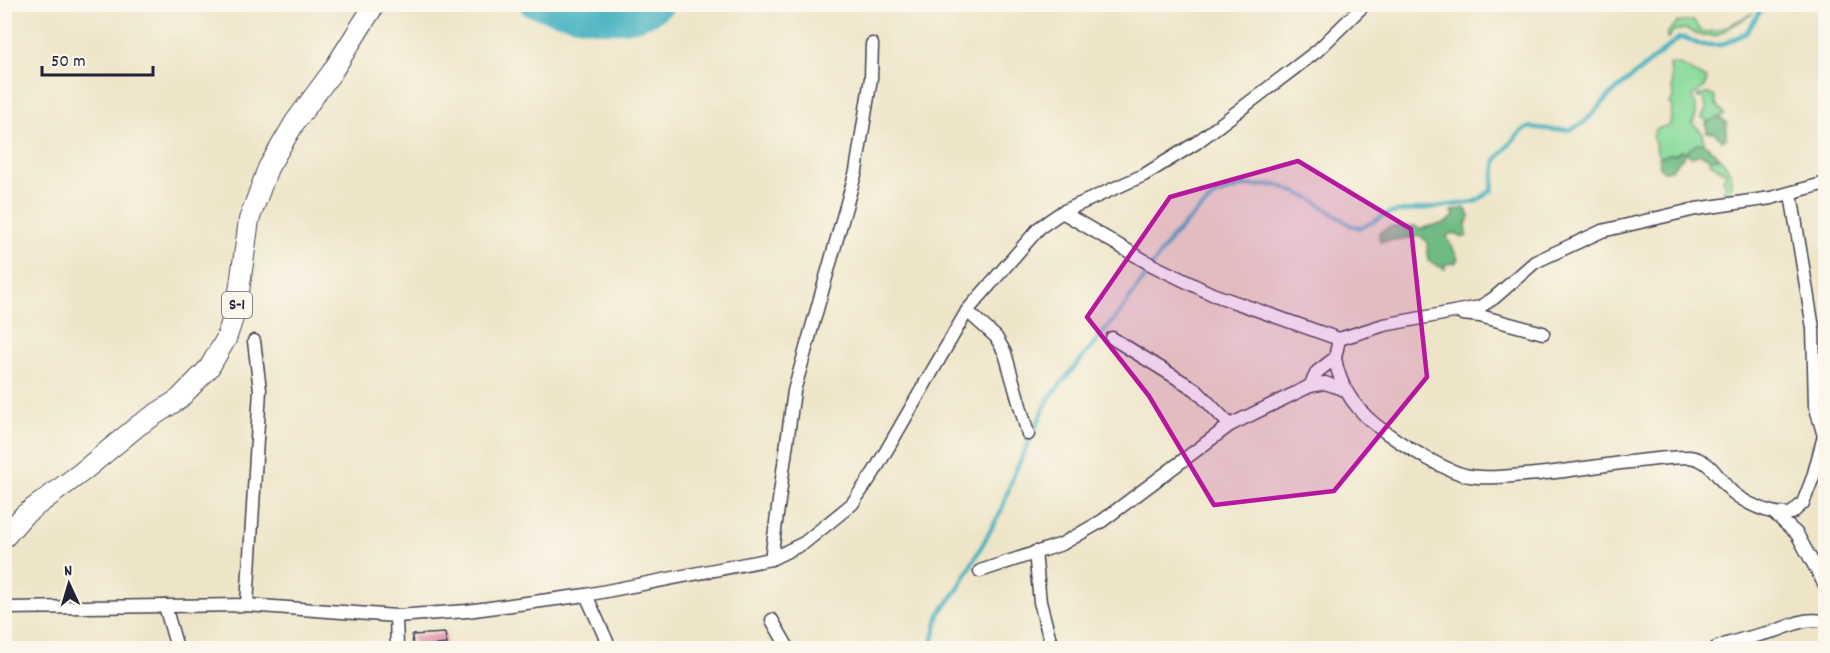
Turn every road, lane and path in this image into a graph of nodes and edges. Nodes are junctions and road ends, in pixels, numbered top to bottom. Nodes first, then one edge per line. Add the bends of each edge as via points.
1 (375, 4) edge
2 (1365, 4) edge
3 (872, 44) dead end
4 (1826, 183) edge
5 (1791, 194) junction
6 (1062, 212) junction
7 (967, 311) junction
8 (1453, 313) junction
9 (1543, 333) dead end
10 (1112, 338) dead end
11 (1339, 339) junction
12 (254, 341) dead end
13 (1335, 358) junction
14 (1310, 386) junction
15 (1345, 390) junction
16 (1230, 425) junction
17 (1028, 434) dead end
18 (1803, 503) junction
19 (1774, 513) junction
20 (4, 538) edge
21 (1799, 539) junction
22 (1035, 552) junction
23 (771, 559) junction
24 (980, 571) dead end
25 (1826, 587) edge
26 (586, 595) junction
27 (247, 605) junction
28 (165, 606) junction
29 (4, 608) edge
30 (396, 616) junction
31 (772, 620) dead end
32 (1826, 621) edge
33 (177, 648) edge
34 (397, 648) edge
35 (610, 648) edge
36 (788, 648) edge
37 (1052, 648) edge
38 (1716, 648) edge

1 - 20 main road, S-1 via 268,168 249,220 237,306 226,339 209,368 179,399 139,425 24,515
2 - 6 street via 1317,51 1196,143 1144,175
3 - 23 street via 871,78 856,171 794,391
4 - 5 street
5 - 8 street via 1602,231 1535,262 1480,307
5 - 18 street via 1814,328 1815,405 1824,436
6 - 7 street via 1039,228
6 - 11 street via 1152,265 1212,294
7 - 17 street via 996,337 1005,353
7 - 23 street via 852,504 804,543
8 - 9 street
8 - 11 street via 1384,325
10 - 16 street via 1196,390
11 - 13 street
12 - 27 street via 260,390
13 - 14 street via 1317,372
13 - 15 street
14 - 15 street via 1325,383
14 - 16 street
15 - 19 street via 1368,420 1398,441 1471,477 1699,458 1730,490
16 - 22 street via 1102,521 1062,544
18 - 19 street via 1792,513
18 - 21 street
19 - 21 street
21 - 25 street
22 - 24 street
22 - 37 street via 1040,602
23 - 26 street
26 - 30 street
26 - 35 street
27 - 28 street
27 - 30 street
28 - 29 street
28 - 33 street
30 - 34 street
31 - 36 street
32 - 38 street via 1797,621

